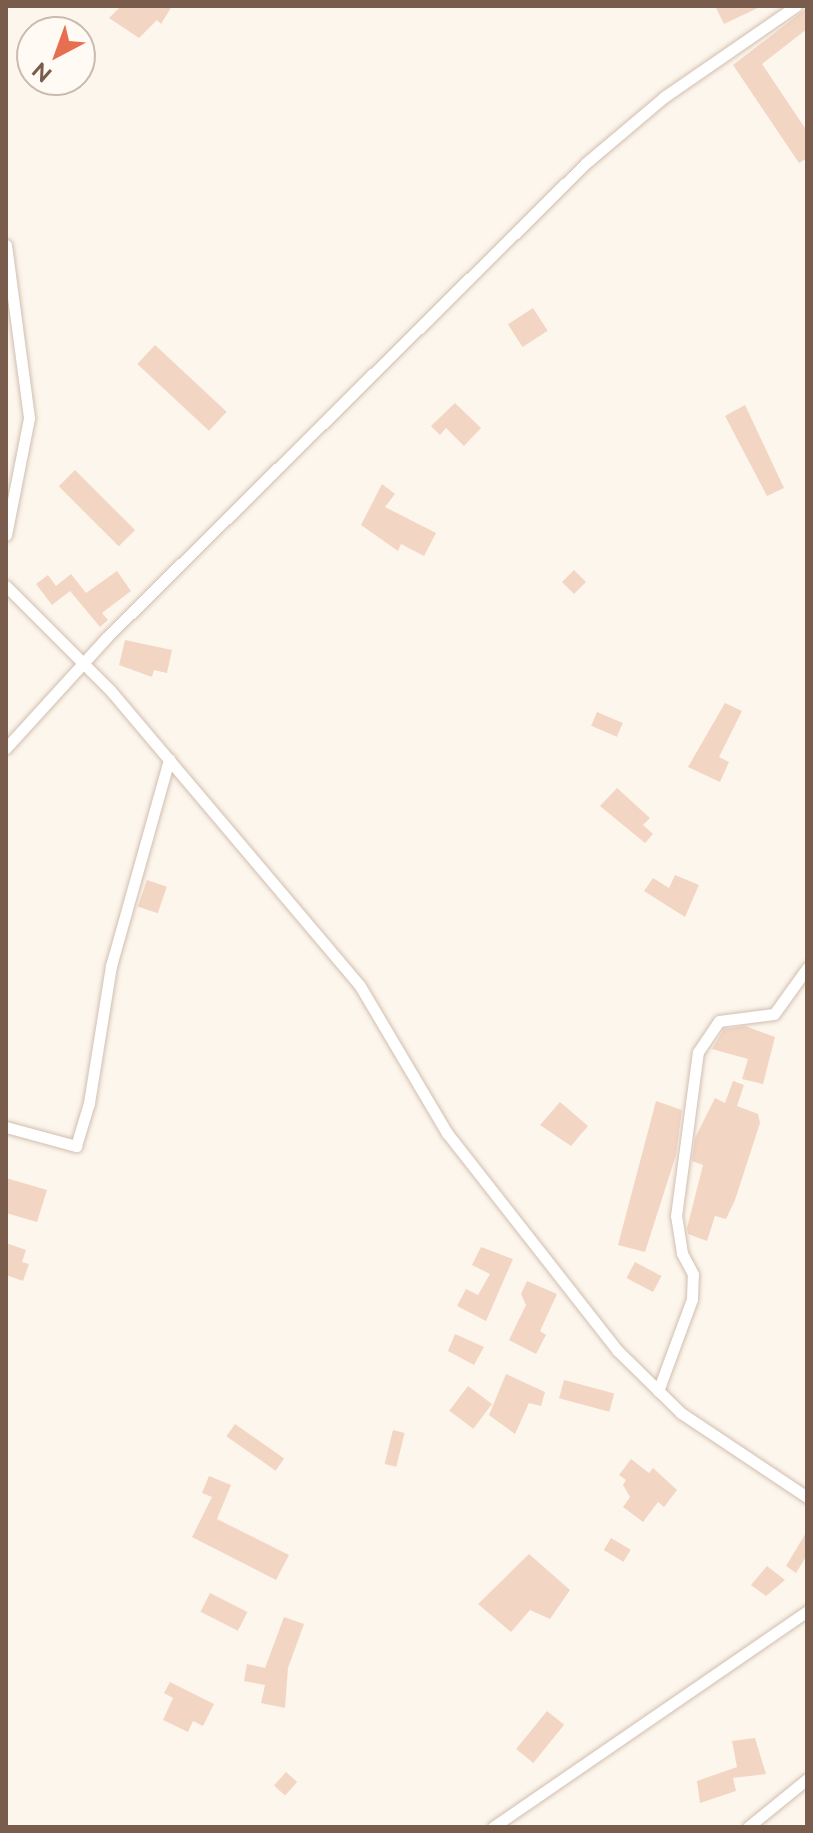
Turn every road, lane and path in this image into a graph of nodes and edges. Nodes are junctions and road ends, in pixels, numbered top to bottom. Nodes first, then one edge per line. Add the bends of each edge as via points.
1 (796, 6) edge
2 (6, 245) edge
3 (6, 535) edge
4 (6, 586) edge
5 (84, 664) junction
6 (6, 748) edge
7 (169, 759) junction
8 (807, 968) edge
9 (6, 1127) edge
10 (658, 1391) junction
11 (807, 1497) edge
12 (807, 1611) edge
13 (807, 1779) edge
14 (493, 1827) edge
15 (748, 1827) edge

1 - 5 street via 664,97 586,163
2 - 3 street via 29,418
4 - 5 street
5 - 6 street
5 - 7 street
7 - 9 street via 111,966 89,1103 76,1146
7 - 10 street via 360,986 447,1133 617,1350
8 - 10 street via 774,1014 719,1021 698,1052 676,1216 682,1253 693,1274 692,1299
10 - 11 street via 681,1413
12 - 14 street
13 - 15 street

